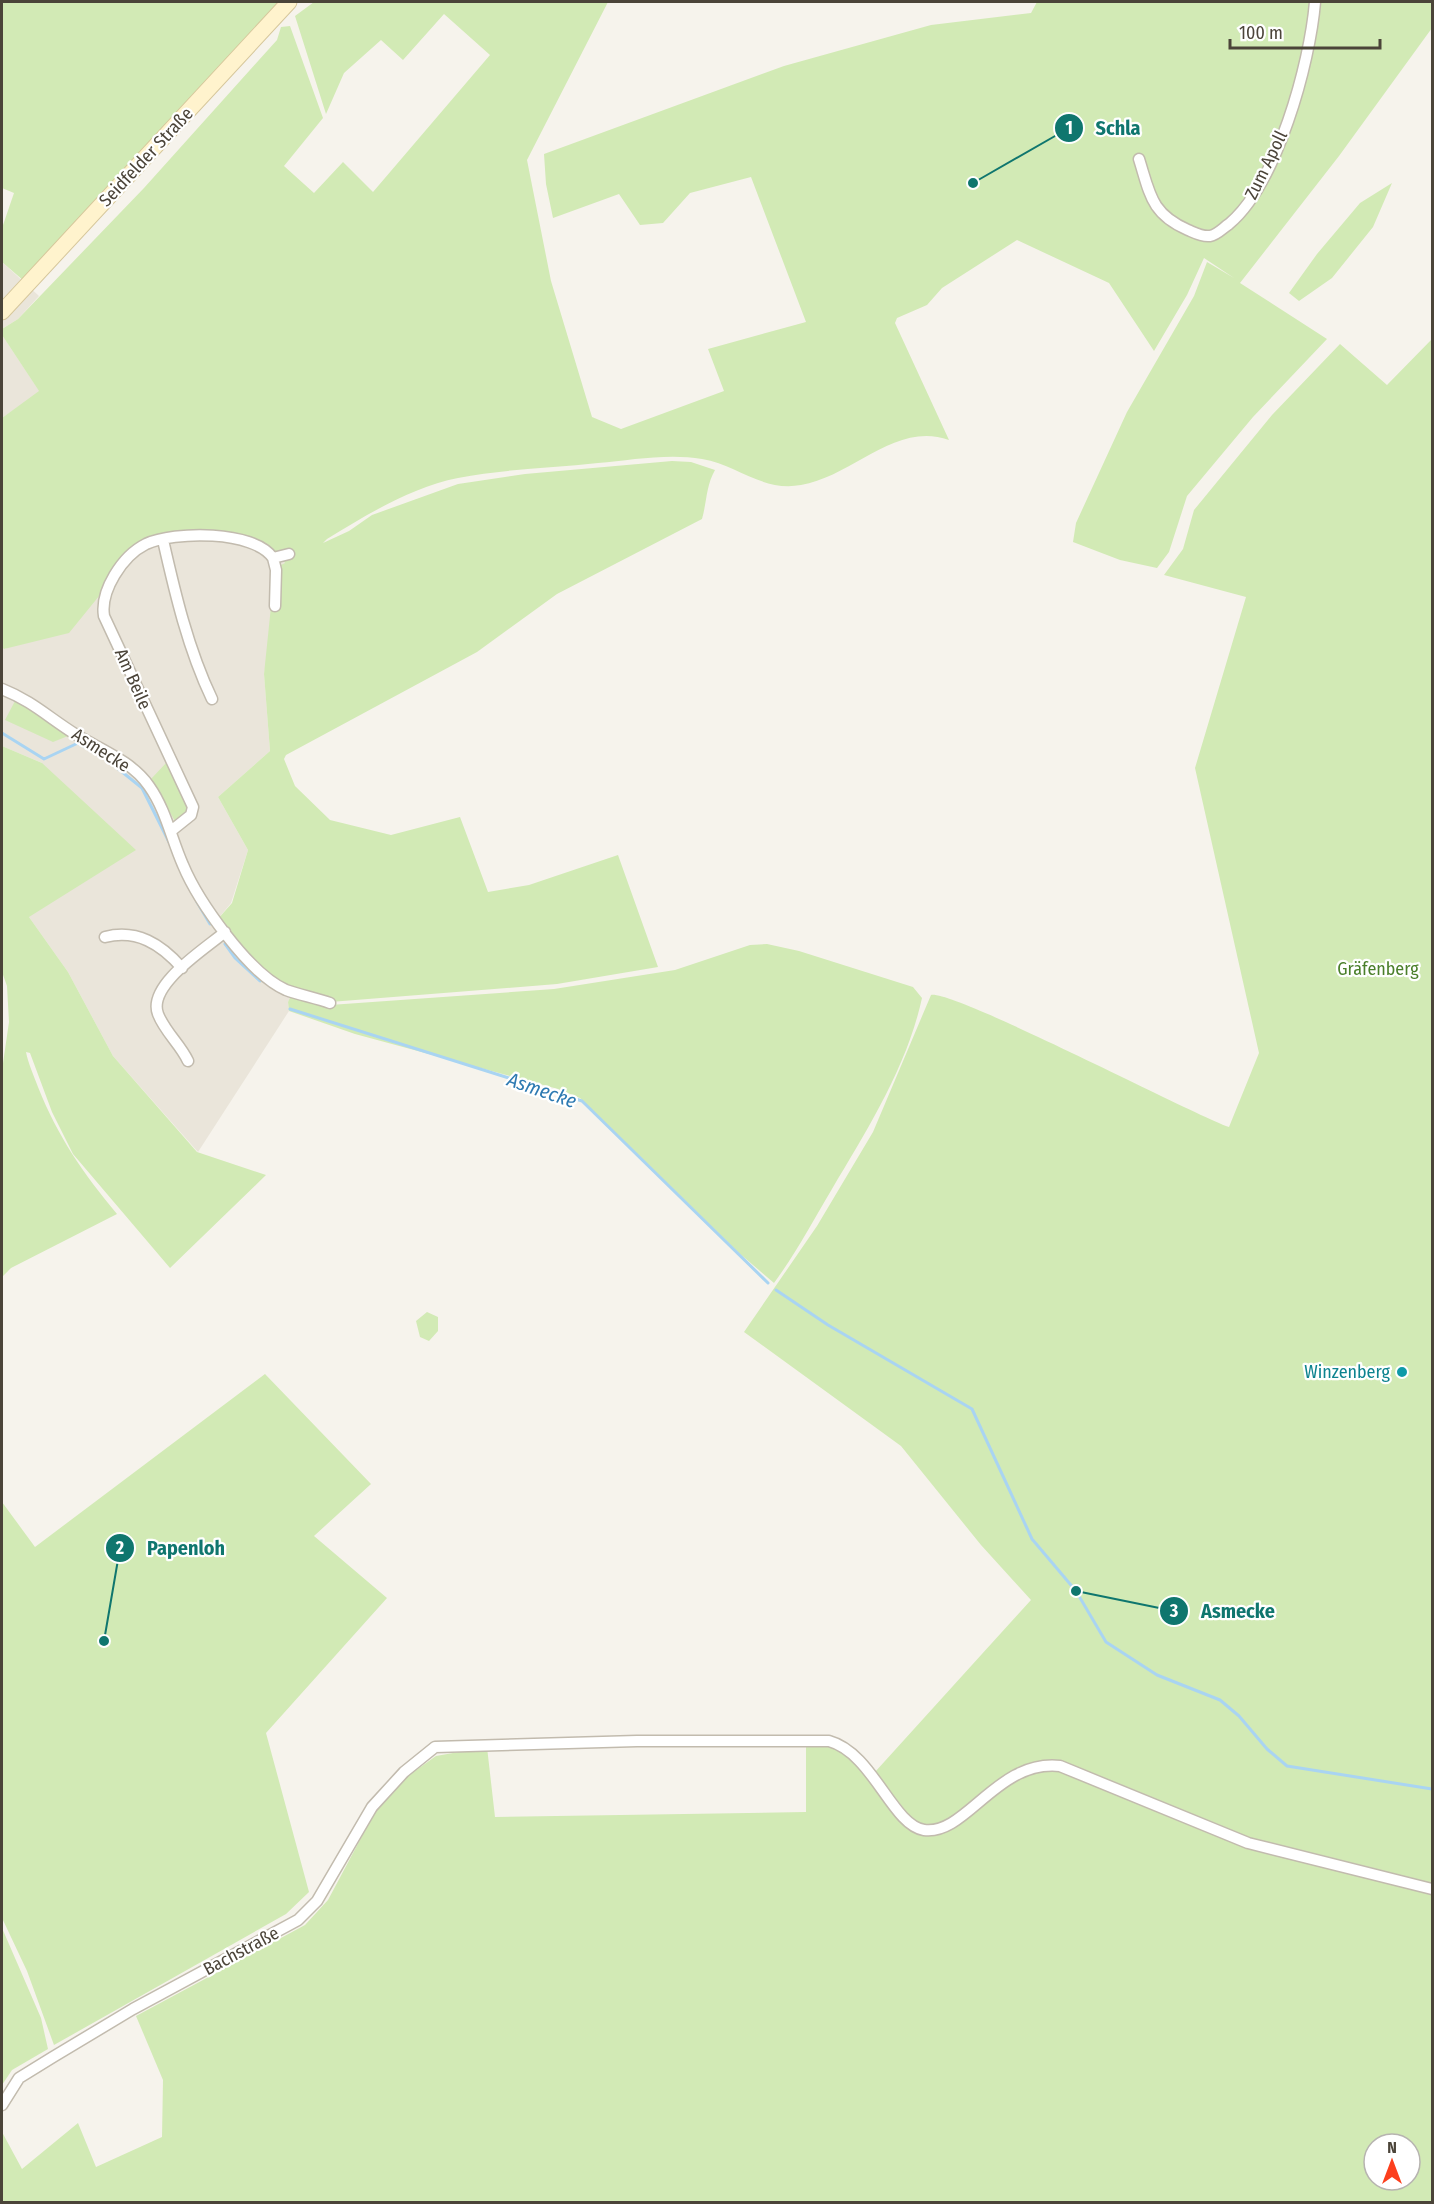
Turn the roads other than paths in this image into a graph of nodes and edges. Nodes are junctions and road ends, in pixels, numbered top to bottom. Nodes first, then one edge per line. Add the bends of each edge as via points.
1 (289, 2) edge
2 (1315, 2) edge
3 (1139, 159) dead end
4 (2, 312) edge
5 (163, 540) junction
6 (289, 554) dead end
7 (273, 558) junction
8 (275, 606) dead end
9 (2, 688) edge
10 (212, 699) dead end
11 (171, 831) junction
12 (225, 932) junction
13 (105, 938) dead end
14 (182, 968) junction
15 (330, 1003) dead end
16 (188, 1060) dead end
17 (1432, 1889) edge
18 (2, 2105) edge

1 - 4 main road, Seidfelder Straße
2 - 3 street, Zum Apoll via 1296,99 1265,176 1236,218 1210,236 1166,219 1152,200
5 - 7 street, Am Beile via 231,537 264,548
5 - 10 street via 199,672
5 - 11 street, Am Beile via 135,551 106,589 102,604 104,616 193,807 191,815
6 - 7 street
7 - 8 street
9 - 11 street, Asmecke via 28,699 148,783
11 - 12 street, Asmecke via 183,866
12 - 14 street
12 - 15 street, Asmecke via 285,990
13 - 14 street via 117,934 149,940 162,947
14 - 16 street via 162,988 156,1006
17 - 18 street, Bachstraße via 1248,1843 1060,1766 1023,1770 959,1818 926,1830 910,1824 851,1751 829,1741 435,1747 372,1807 317,1900 298,1920 133,2009 19,2078

